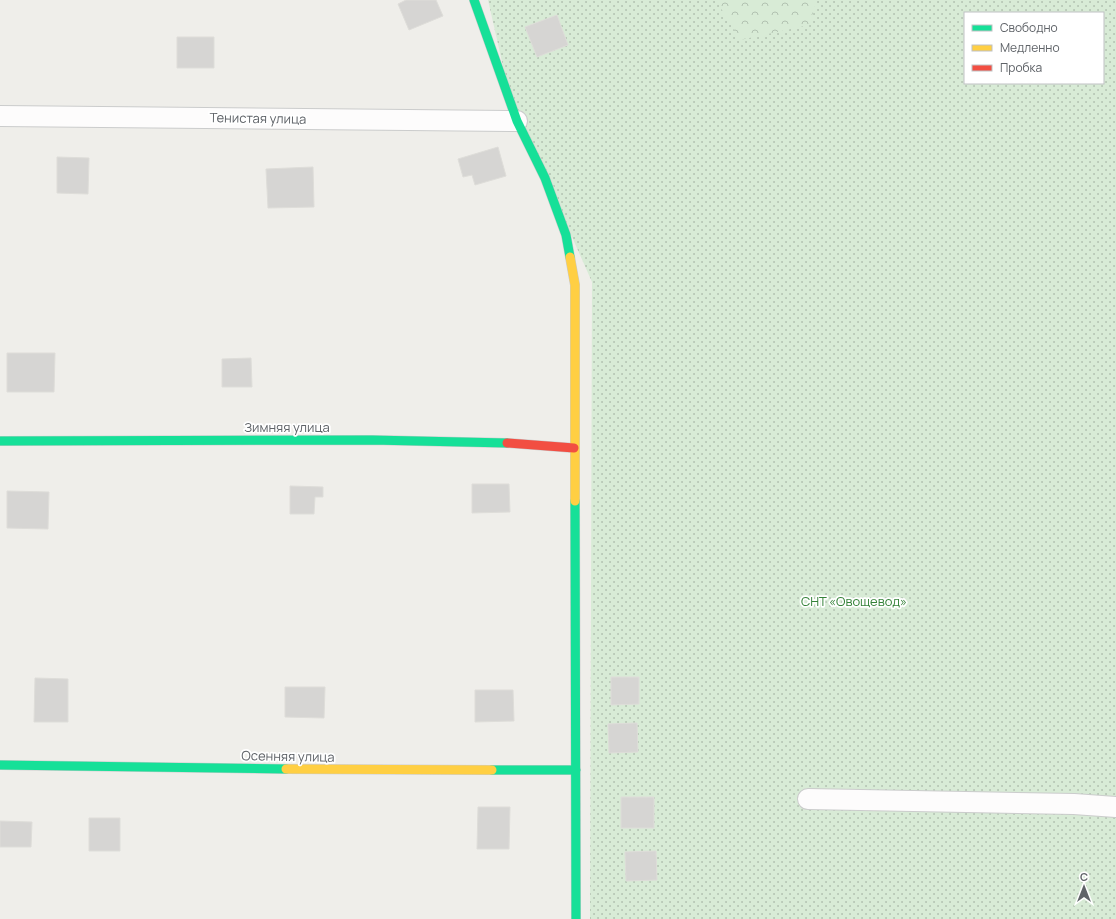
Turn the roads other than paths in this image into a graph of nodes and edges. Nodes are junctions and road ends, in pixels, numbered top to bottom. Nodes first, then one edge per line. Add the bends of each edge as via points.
1 (474, 0) edge
2 (0, 116) edge
3 (517, 121) junction
4 (0, 441) edge
5 (574, 448) junction
6 (0, 765) edge
7 (576, 770) junction
8 (808, 800) dead end
9 (1116, 807) edge
10 (576, 919) edge

1 - 3 street
2 - 3 street, Тенистая улица
3 - 5 street via 545,178 566,235 575,285
4 - 5 street, Зимняя улица via 358,440 522,444
5 - 7 street
6 - 7 street, Осенняя улица
7 - 10 street
8 - 9 street via 1074,804

